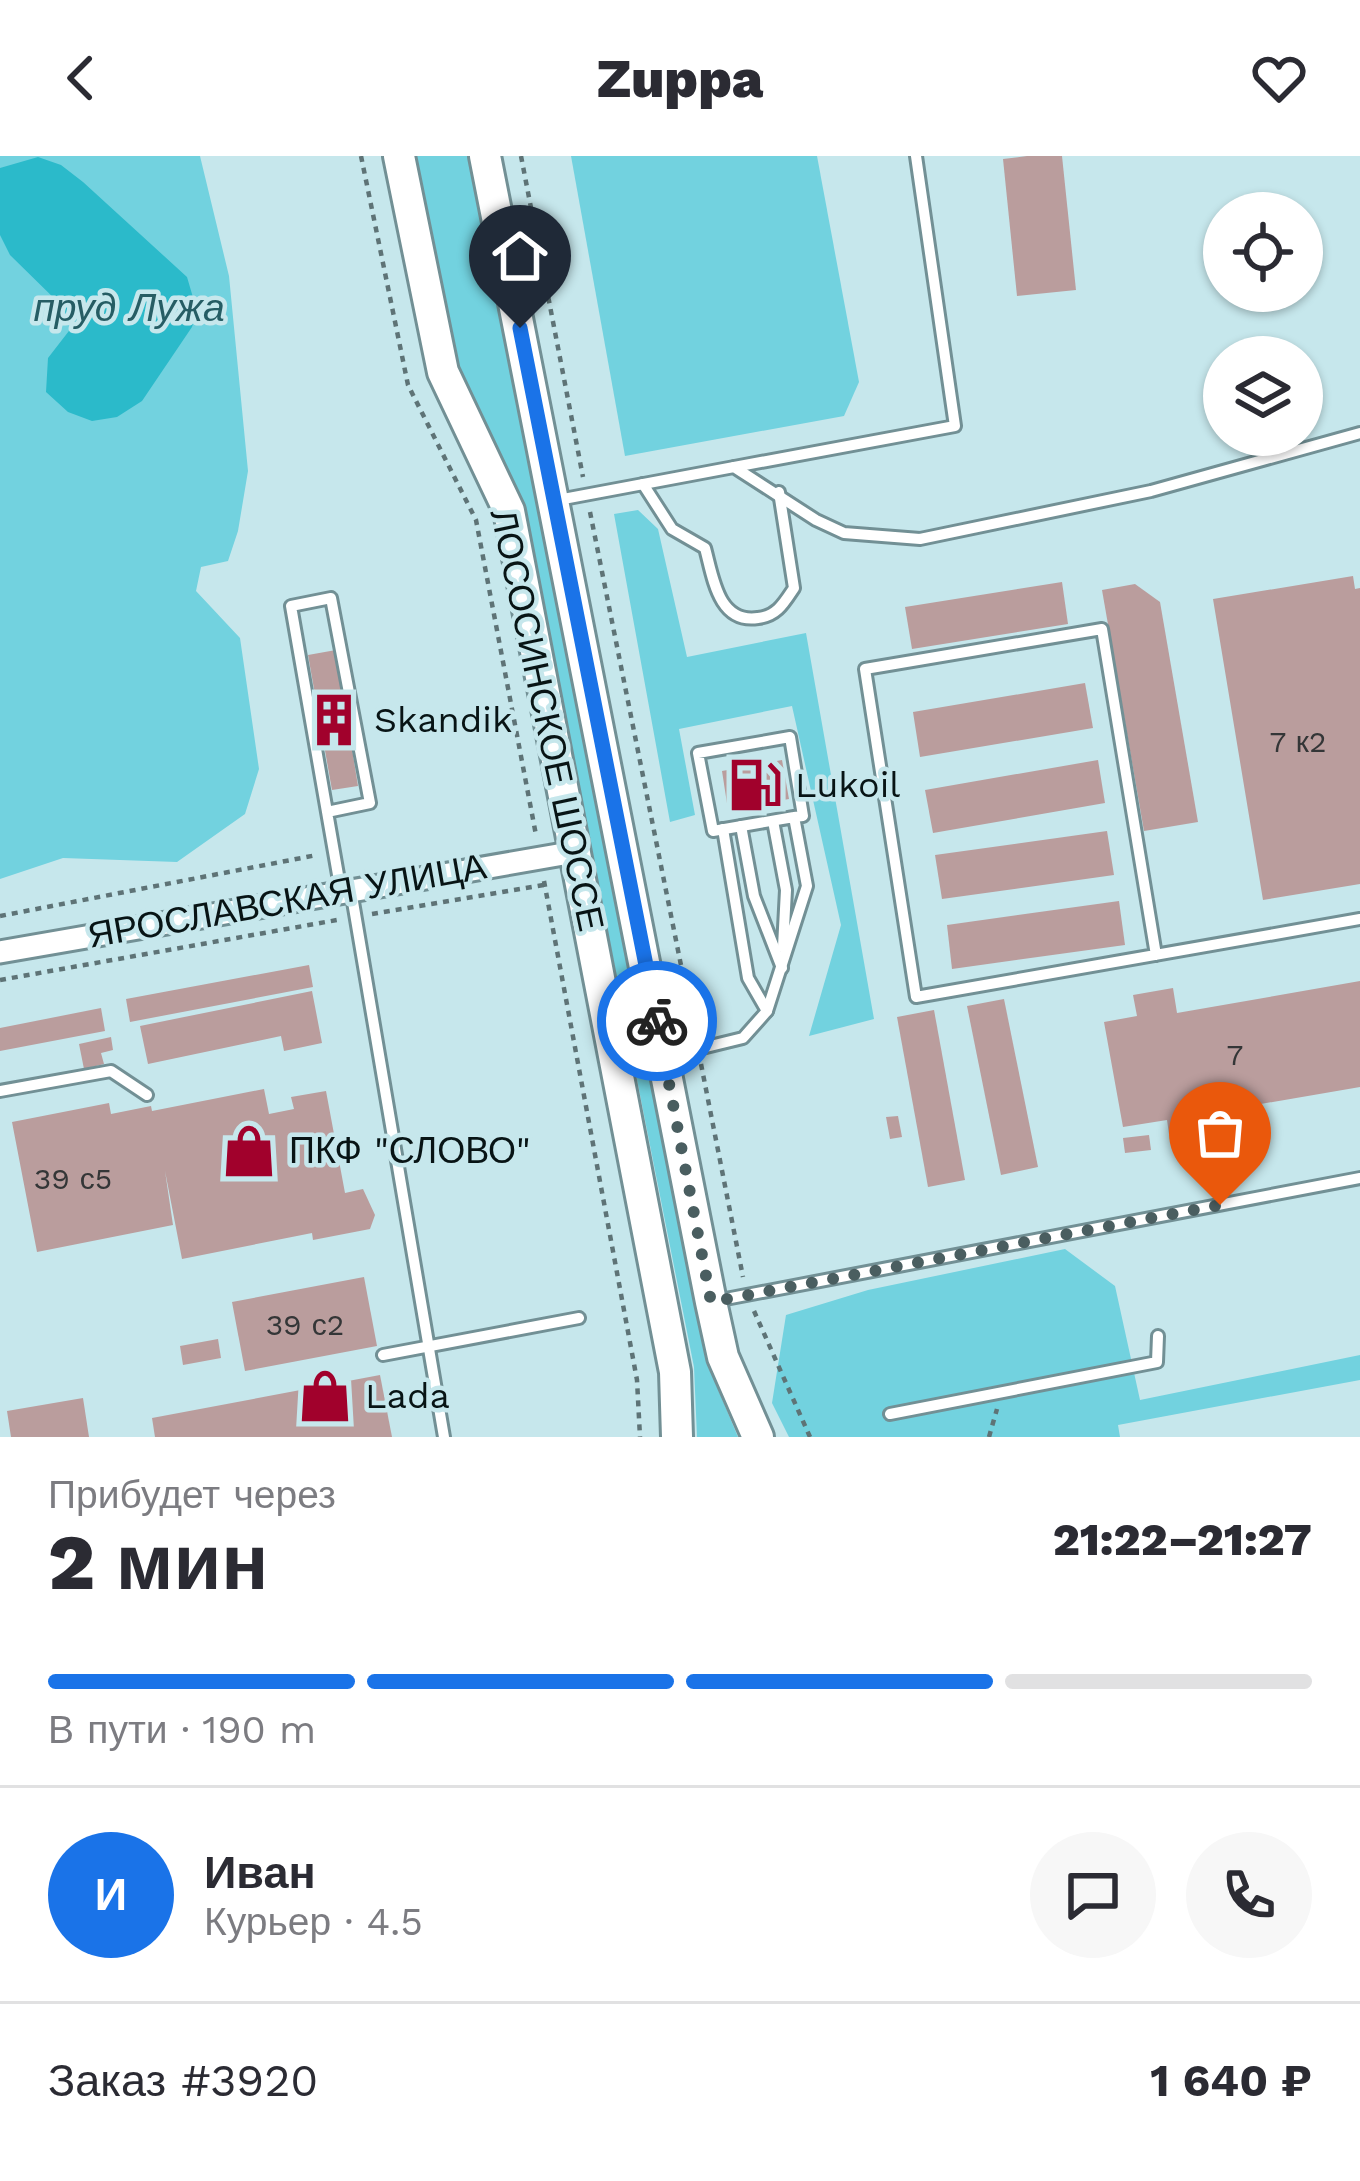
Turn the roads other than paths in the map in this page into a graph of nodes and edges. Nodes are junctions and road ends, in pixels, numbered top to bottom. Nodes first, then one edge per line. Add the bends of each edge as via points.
1 (399, 156) edge
2 (485, 156) edge
3 (916, 156) edge
4 (1360, 433) edge
5 (734, 467) junction
6 (643, 484) junction
7 (779, 492) junction
8 (554, 501) junction
9 (327, 812) junction
10 (794, 818) junction
11 (773, 821) junction
12 (741, 826) junction
13 (723, 829) junction
14 (575, 852) junction
15 (346, 891) junction
16 (1360, 919) edge
17 (0, 952) edge
18 (1156, 955) junction
19 (782, 968) junction
20 (766, 1011) junction
21 (664, 1057) junction
22 (0, 1090) edge
23 (147, 1095) dead end
24 (1360, 1178) edge
25 (711, 1302) junction
26 (579, 1318) dead end
27 (1158, 1336) dead end
28 (429, 1348) junction
29 (382, 1355) dead end
30 (890, 1414) dead end
31 (444, 1437) edge
32 (677, 1437) edge
33 (758, 1437) edge

1 - 14 street, ЛОСОСИНСКОЕ ШОССЕ via 443,372 509,511
2 - 8 street, ЛОСОСИНСКОЕ ШОССЕ
3 - 5 lane via 956,426
4 - 7 lane via 1151,491 920,539 844,532
5 - 6 lane
5 - 7 lane
6 - 7 lane via 672,530 705,548 720,599 747,620 781,608 794,588
6 - 8 lane
8 - 21 street, ЛОСОСИНСКОЕ ШОССЕ
9 - 9 lane via 291,606 332,598 370,802
9 - 15 lane
10 - 11 lane
10 - 13 lane via 803,816 790,737 698,753 712,831
10 - 19 lane via 807,886
11 - 12 lane
11 - 19 lane via 786,890
12 - 13 lane
12 - 19 lane via 754,896
13 - 20 lane via 748,978
14 - 15 street, ЯРОСЛАВСКАЯ УЛИЦА
14 - 32 street, ЛОСОСИНСКОЕ ШОССЕ via 675,1372
15 - 17 street, ЯРОСЛАВСКАЯ УЛИЦА
15 - 28 lane
16 - 18 lane
18 - 18 lane via 1102,629 865,669 916,998
19 - 20 lane
20 - 21 lane via 743,1038
21 - 25 street, ЛОСОСИНСКОЕ ШОССЕ
22 - 23 lane via 111,1071
24 - 25 lane
25 - 33 street, ЛОСОСИНСКОЕ ШОССЕ via 723,1357
26 - 28 lane
27 - 30 lane via 1156,1362
28 - 29 lane
28 - 31 lane

